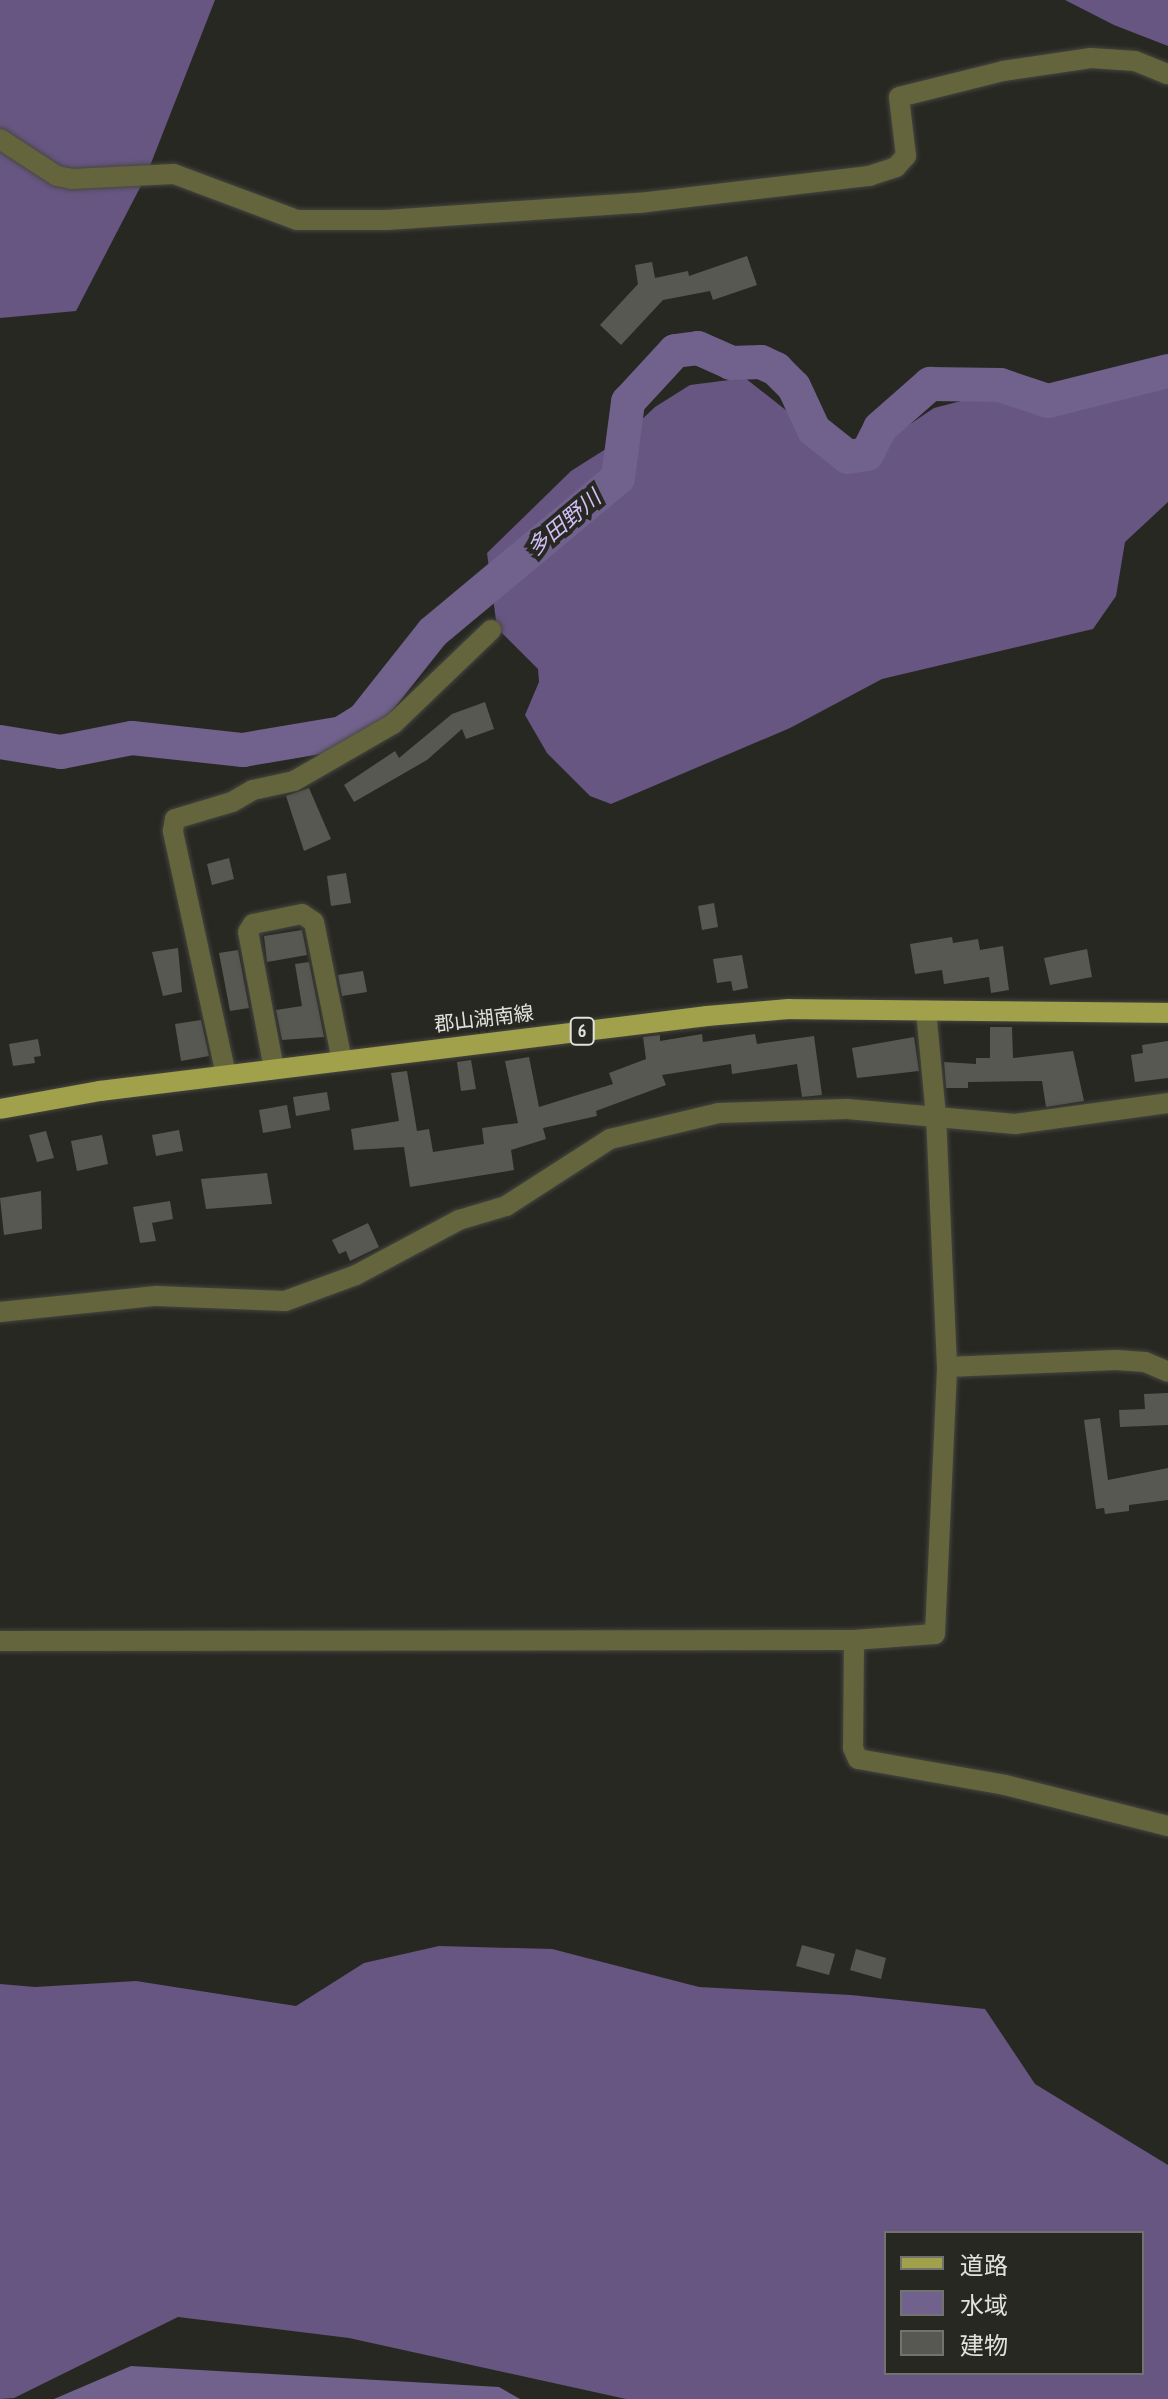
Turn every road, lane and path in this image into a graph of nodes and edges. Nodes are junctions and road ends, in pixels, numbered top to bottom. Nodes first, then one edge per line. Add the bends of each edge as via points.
1 (1168, 74) edge
2 (0, 139) edge
3 (491, 630) dead end
4 (926, 1010) junction
5 (1168, 1013) edge
6 (342, 1061) junction
7 (274, 1069) junction
8 (226, 1075) junction
9 (1168, 1103) edge
10 (0, 1109) edge
11 (936, 1116) junction
12 (0, 1312) edge
13 (947, 1367) junction
14 (1168, 1372) edge
15 (854, 1640) junction
16 (0, 1641) edge
17 (1168, 1826) edge

1 - 2 street via 1135,61 1091,58 1003,71 899,97 906,156 896,167 869,176 653,201 387,220 297,220 174,174 57,176
3 - 8 street via 393,724 294,781 175,819 173,831
4 - 5 main road, 郡山湖南線 / 6
4 - 6 main road, 郡山湖南線 / 6 via 789,1009 707,1016
4 - 11 street
6 - 7 main road, 郡山湖南線 / 6
6 - 7 street via 314,922 302,914 253,924 248,932
7 - 8 main road, 郡山湖南線 / 6
8 - 10 main road, 郡山湖南線 / 6
9 - 11 street via 1015,1124
11 - 12 street via 784,1108 719,1113 634,1130 591,1148 506,1206 440,1228 356,1275 285,1301 156,1296
11 - 13 street
13 - 14 street via 1116,1360 1145,1362
13 - 15 street via 938,1626 926,1638
15 - 16 street
15 - 17 street via 853,1748 858,1759 1005,1785

